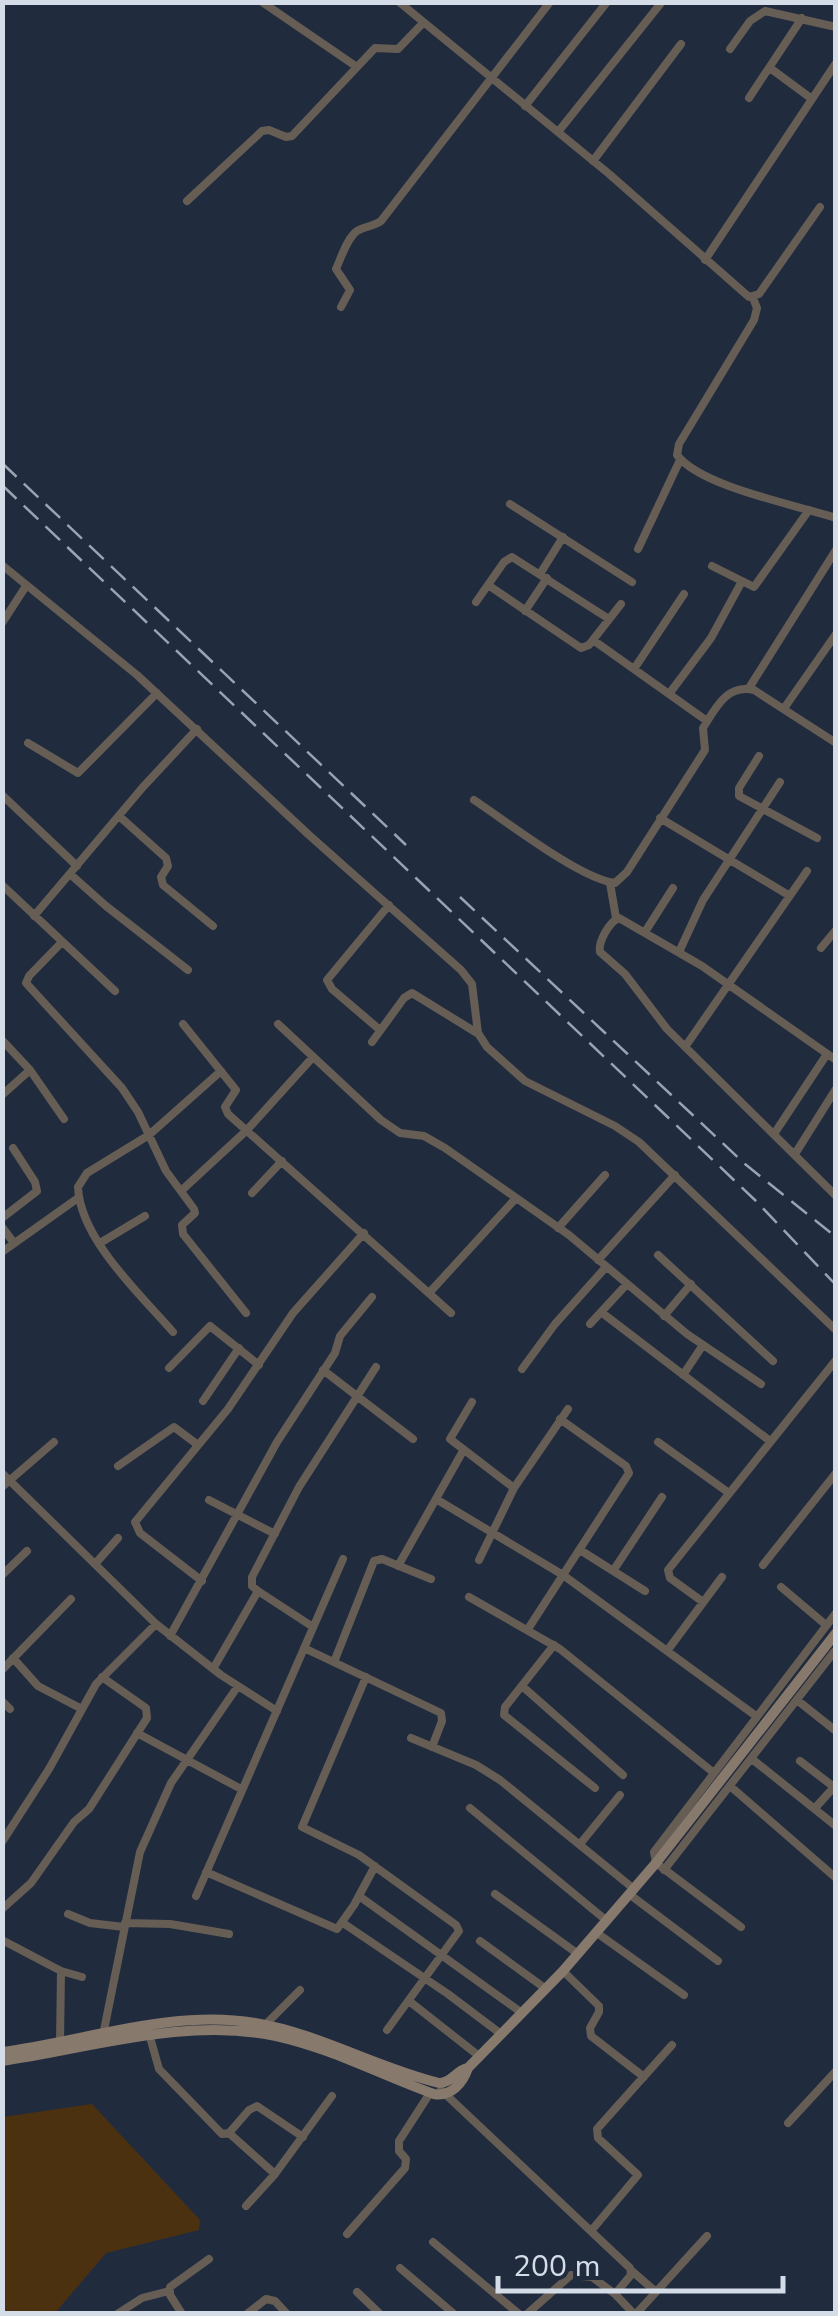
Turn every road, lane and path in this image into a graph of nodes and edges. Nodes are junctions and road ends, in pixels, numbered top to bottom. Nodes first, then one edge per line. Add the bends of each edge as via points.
1 (262, 2) edge
2 (398, 2) edge
3 (550, 2) edge
4 (607, 2) edge
5 (661, 3) edge
6 (802, 18) junction
7 (423, 23) junction
8 (836, 27) edge
9 (682, 44) dead end
10 (730, 49) dead end
11 (836, 63) edge
12 (357, 67) junction
13 (770, 68) junction
14 (491, 78) junction
15 (749, 98) dead end
16 (812, 98) junction
17 (525, 106) junction
18 (558, 132) junction
19 (594, 161) junction
20 (186, 202) dead end
21 (820, 208) dead end
22 (705, 260) junction
23 (753, 298) junction
24 (341, 307) dead end
25 (680, 460) junction
26 (510, 504) dead end
27 (809, 510) junction
28 (836, 518) edge
29 (563, 537) junction
30 (638, 549) dead end
31 (836, 550) edge
32 (2, 565) edge
33 (712, 566) dead end
34 (544, 576) junction
35 (632, 582) dead end
36 (740, 583) junction
37 (488, 585) junction
38 (26, 586) junction
39 (684, 594) dead end
40 (476, 602) dead end
41 (621, 604) dead end
42 (526, 610) junction
43 (610, 619) junction
44 (2, 623) edge
45 (836, 634) edge
46 (593, 640) junction
47 (634, 669) junction
48 (749, 688) junction
49 (157, 693) junction
50 (669, 694) junction
51 (785, 708) junction
52 (708, 721) junction
53 (197, 729) junction
54 (28, 743) dead end
55 (836, 743) edge
56 (759, 756) dead end
57 (780, 782) dead end
58 (2, 795) edge
59 (474, 800) dead end
60 (762, 809) junction
61 (119, 816) junction
62 (660, 818) junction
63 (817, 838) dead end
64 (729, 858) junction
65 (77, 866) junction
66 (806, 872) dead end
67 (70, 874) junction
68 (610, 883) junction
69 (2, 885) edge
70 (673, 888) dead end
71 (790, 896) junction
72 (389, 906) junction
73 (34, 916) junction
74 (616, 918) junction
75 (213, 926) dead end
76 (836, 930) edge
77 (645, 932) junction
78 (62, 942) junction
79 (821, 948) dead end
80 (678, 952) junction
81 (188, 970) dead end
82 (728, 984) junction
83 (116, 991) dead end
84 (183, 1024) dead end
85 (278, 1024) dead end
86 (380, 1030) junction
87 (478, 1033) junction
88 (2, 1040) edge
89 (372, 1042) dead end
90 (685, 1047) junction
91 (314, 1058) junction
92 (831, 1058) edge
93 (30, 1070) junction
94 (221, 1071) junction
95 (836, 1088) edge
96 (2, 1096) edge
97 (64, 1119) dead end
98 (246, 1130) junction
99 (774, 1134) junction
100 (148, 1135) junction
101 (13, 1148) dead end
102 (794, 1154) junction
103 (282, 1161) junction
104 (676, 1175) junction
105 (605, 1176) dead end
106 (182, 1192) junction
107 (252, 1193) dead end
108 (836, 1196) edge
109 (78, 1198) junction
110 (516, 1198) junction
111 (145, 1216) dead end
112 (2, 1218) edge
113 (2, 1227) edge
114 (558, 1228) junction
115 (364, 1233) junction
116 (14, 1243) junction
117 (100, 1243) junction
118 (2, 1252) edge
119 (658, 1255) dead end
120 (602, 1264) junction
121 (691, 1284) junction
122 (626, 1285) junction
123 (430, 1292) junction
124 (372, 1297) dead end
125 (601, 1312) junction
126 (246, 1313) dead end
127 (451, 1313) dead end
128 (664, 1316) junction
129 (590, 1324) dead end
130 (836, 1330) edge
131 (173, 1332) dead end
132 (703, 1346) junction
133 (238, 1348) junction
134 (836, 1360) edge
135 (773, 1361) dead end
136 (258, 1365) junction
137 (376, 1367) dead end
138 (169, 1368) dead end
139 (324, 1370) junction
140 (522, 1370) dead end
141 (683, 1375) junction
142 (761, 1384) dead end
143 (358, 1395) junction
144 (203, 1401) dead end
145 (472, 1402) dead end
146 (568, 1409) dead end
147 (560, 1420) junction
148 (412, 1439) dead end
149 (770, 1440) junction
150 (54, 1442) dead end
151 (658, 1442) dead end
152 (198, 1445) junction
153 (463, 1450) junction
154 (118, 1466) dead end
155 (836, 1473) edge
156 (5, 1480) edge
157 (514, 1488) junction
158 (728, 1493) junction
159 (662, 1497) dead end
160 (436, 1499) junction
161 (209, 1500) dead end
162 (237, 1514) junction
163 (494, 1532) junction
164 (274, 1534) junction
165 (118, 1538) dead end
166 (580, 1550) junction
167 (27, 1551) dead end
168 (343, 1559) dead end
169 (479, 1560) dead end
170 (95, 1564) junction
171 (762, 1565) dead end
172 (398, 1566) junction
173 (613, 1571) junction
174 (2, 1575) edge
175 (564, 1576) junction
176 (722, 1577) dead end
177 (431, 1579) dead end
178 (202, 1580) junction
179 (781, 1587) dead end
180 (258, 1591) junction
181 (645, 1592) dead end
182 (468, 1596) dead end
183 (71, 1598) dead end
184 (703, 1602) junction
185 (836, 1613) edge
186 (156, 1624) junction
187 (313, 1627) junction
188 (528, 1629) junction
189 (831, 1629) edge
190 (170, 1636) junction
191 (554, 1645) junction
192 (304, 1648) junction
193 (667, 1650) junction
194 (834, 1652) edge
195 (13, 1658) junction
196 (334, 1662) junction
197 (212, 1669) junction
198 (2, 1670) edge
199 (102, 1677) junction
200 (366, 1677) junction
201 (238, 1686) junction
202 (522, 1686) junction
203 (797, 1700) junction
204 (2, 1701) edge
205 (80, 1708) junction
206 (10, 1709) dead end
207 (278, 1711) junction
208 (756, 1716) junction
209 (836, 1731) edge
210 (137, 1733) junction
211 (411, 1738) dead end
212 (432, 1747) junction
213 (752, 1758) junction
214 (187, 1759) junction
215 (800, 1760) dead end
216 (714, 1774) junction
217 (623, 1775) dead end
218 (730, 1786) junction
219 (835, 1786) edge
220 (595, 1788) dead end
221 (241, 1789) junction
222 (620, 1796) dead end
223 (470, 1808) dead end
224 (814, 1808) junction
225 (836, 1826) edge
226 (2, 1842) edge
227 (580, 1844) junction
228 (375, 1866) junction
229 (660, 1866) junction
230 (206, 1872) junction
231 (836, 1878) edge
232 (632, 1892) junction
233 (495, 1894) dead end
234 (196, 1896) dead end
235 (359, 1896) junction
236 (2, 1909) edge
237 (68, 1914) dead end
238 (606, 1921) junction
239 (343, 1923) junction
240 (124, 1925) junction
241 (742, 1927) dead end
242 (596, 1933) junction
243 (229, 1934) dead end
244 (2, 1940) edge
245 (480, 1941) dead end
246 (443, 1954) junction
247 (578, 1954) junction
248 (718, 1961) dead end
249 (563, 1971) junction
250 (61, 1972) junction
251 (82, 1977) dead end
252 (425, 1978) junction
253 (546, 1989) junction
254 (300, 1990) dead end
255 (684, 1994) dead end
256 (409, 2001) junction
257 (522, 2013) junction
258 (264, 2025) junction
259 (387, 2030) dead end
260 (501, 2034) junction
261 (150, 2036) junction
262 (103, 2040) junction
263 (60, 2043) junction
264 (672, 2045) dead end
265 (2, 2052) edge
266 (479, 2056) junction
267 (2, 2061) edge
268 (468, 2068) junction
269 (836, 2071) edge
270 (644, 2077) junction
271 (433, 2088) junction
272 (445, 2095) junction
273 (332, 2096) dead end
274 (788, 2124) dead end
275 (229, 2134) junction
276 (303, 2137) junction
277 (275, 2174) junction
278 (246, 2206) dead end
279 (591, 2231) junction
280 (347, 2234) dead end
281 (706, 2236) dead end
282 (433, 2242) dead end
283 (209, 2259) dead end
284 (400, 2268) dead end
285 (632, 2271) junction
286 (620, 2287) junction
287 (168, 2291) junction
288 (356, 2292) dead end
289 (656, 2292) junction
290 (640, 2309) edge
291 (117, 2314) edge
292 (182, 2314) edge
293 (247, 2314) edge
294 (287, 2314) edge
295 (380, 2314) edge
296 (454, 2314) edge
297 (519, 2314) edge
298 (527, 2314) edge

1 - 12 street
2 - 7 street
3 - 14 street
4 - 17 street
5 - 18 street
6 - 8 street
6 - 10 street via 758,14
6 - 13 street
7 - 12 street via 402,47 380,46
7 - 14 street
9 - 19 street
11 - 16 street
12 - 20 street via 292,136 262,131
13 - 15 street
13 - 16 street
14 - 17 street
14 - 24 street via 380,221 352,236 336,269 350,290
16 - 22 street
17 - 18 street
18 - 19 street
19 - 22 street
21 - 23 street
22 - 23 street
23 - 25 street via 754,320 679,444
25 - 27 street via 752,494
25 - 30 street
26 - 29 street
27 - 28 street
27 - 36 street via 758,585
29 - 34 street
29 - 35 street
31 - 48 street
32 - 38 street
33 - 36 street
34 - 37 street via 512,557
34 - 42 street
34 - 43 street
36 - 50 street via 706,646
37 - 40 street
37 - 42 street
38 - 44 street
38 - 49 street
39 - 47 street
41 - 43 street
42 - 46 street via 581,648
43 - 46 street
45 - 51 street
46 - 47 street
47 - 50 street
48 - 51 street
48 - 52 street via 729,692
49 - 53 street
49 - 54 street via 78,774
50 - 52 street
51 - 55 street
52 - 62 street via 705,750
53 - 61 street
53 - 72 street
56 - 60 street via 738,792
57 - 60 street
58 - 65 street
59 - 68 street
60 - 63 street
60 - 64 street
61 - 65 street
61 - 75 street via 166,858 163,885
62 - 64 street
62 - 68 street via 624,877
64 - 71 street
64 - 80 street
65 - 67 street
66 - 71 street
67 - 73 street
67 - 81 street
68 - 74 street
69 - 73 street
70 - 77 street
71 - 82 street
72 - 86 street via 327,980
72 - 87 street via 468,978
73 - 78 street
74 - 77 street
74 - 90 street via 599,950
76 - 79 street
77 - 80 street
78 - 83 street
78 - 100 street via 26,983 106,1068
80 - 82 street
82 - 90 street
82 - 92 street
84 - 94 street
85 - 91 street
86 - 87 street via 412,993
86 - 89 street
87 - 104 street via 525,1081 628,1134
88 - 93 street
90 - 99 street
91 - 98 street
91 - 110 street via 380,1120 434,1142
92 - 99 street
93 - 96 street
93 - 97 street
94 - 98 street via 236,1090 225,1110
94 - 100 street
95 - 102 street
98 - 103 street
98 - 106 street
99 - 102 street
100 - 106 street
100 - 109 street via 82,1177
101 - 112 street via 38,1191
102 - 108 street
103 - 107 street
103 - 115 street
104 - 120 street
104 - 130 street
105 - 114 street
106 - 126 street via 195,1213 182,1225 183,1234
109 - 116 street
109 - 117 street
110 - 114 street
110 - 123 street
111 - 117 street
113 - 116 street
114 - 120 street
115 - 123 street
115 - 136 street via 292,1313
116 - 118 street
117 - 131 street
119 - 121 street
120 - 122 street
120 - 140 street
121 - 128 street
121 - 135 street
122 - 125 street
122 - 128 street
123 - 127 street
124 - 139 street via 340,1336
125 - 129 street
125 - 141 street
128 - 132 street
132 - 141 street
132 - 142 street
133 - 136 street
133 - 138 street via 210,1326
133 - 144 street
134 - 149 street
136 - 152 street
137 - 143 street
139 - 143 street
139 - 162 street
141 - 149 street
143 - 148 street
143 - 164 street
145 - 153 street via 450,1436
146 - 147 street
147 - 157 street
147 - 166 street via 630,1473
149 - 158 street
150 - 156 street
151 - 158 street
152 - 154 street via 174,1427
152 - 178 street via 134,1526
153 - 157 street
153 - 160 street
155 - 171 street
156 - 170 street
157 - 163 street
158 - 184 street via 667,1572
159 - 173 street
160 - 163 street
160 - 172 street
161 - 162 street
162 - 164 street
162 - 178 street
163 - 169 street
163 - 175 street
164 - 180 street via 252,1578
165 - 170 street
166 - 173 street
166 - 175 street
167 - 174 street
168 - 187 street
170 - 186 street
172 - 177 street
172 - 196 street via 374,1561
173 - 181 street
175 - 188 street
175 - 193 street
176 - 184 street
178 - 190 street
179 - 189 street
180 - 187 street
180 - 197 street
182 - 188 street
183 - 195 street
184 - 193 street
185 - 189 street
186 - 190 street
186 - 199 street
187 - 192 street
188 - 191 street
189 - 208 street
189 - 229 street
190 - 197 street
191 - 202 street
191 - 216 street
192 - 196 street
192 - 207 street
193 - 208 street
194 - 203 street
195 - 198 street
195 - 205 street via 38,1686
196 - 200 street
197 - 201 street
199 - 205 street
199 - 210 street via 146,1708
200 - 212 street via 441,1713
200 - 228 street via 302,1822 304,1830
201 - 207 street
201 - 214 street
202 - 217 street
202 - 220 street via 504,1715
203 - 209 street
203 - 213 street
204 - 206 street
205 - 226 street
207 - 221 street
208 - 216 street
210 - 214 street
210 - 236 street via 89,1809 32,1883
211 - 212 street
212 - 227 street via 490,1773
213 - 218 street
213 - 224 street
214 - 221 street
214 - 240 street via 140,1852
215 - 219 street
216 - 229 street via 657,1847
218 - 229 street
218 - 231 street
219 - 224 street
221 - 230 street
222 - 227 street
223 - 238 street
224 - 225 street
227 - 232 street
228 - 235 street
228 - 246 street via 458,1928
229 - 232 street
229 - 241 street
230 - 234 street
230 - 239 street via 332,1928
232 - 238 street
232 - 248 street
233 - 247 street
235 - 239 street
235 - 246 street
237 - 240 street
238 - 242 street
239 - 252 street
240 - 243 street
240 - 262 street
242 - 247 street
242 - 255 street
244 - 250 street
245 - 253 street
246 - 252 street
246 - 257 street
247 - 249 street
249 - 253 street
249 - 270 street via 600,2006 591,2036
250 - 251 street
250 - 263 street
252 - 256 street
252 - 260 street
253 - 257 street
254 - 258 street
256 - 259 street
256 - 266 street
257 - 260 street
258 - 262 street via 206,2020
258 - 271 street via 316,2039
260 - 266 street
261 - 262 street
261 - 271 street via 222,2029 280,2037
261 - 275 street via 159,2068 216,2130
262 - 263 street
262 - 267 street
263 - 265 street
264 - 270 street
266 - 268 street
268 - 271 street
268 - 272 street
269 - 274 street
270 - 279 street via 596,2132 638,2175
271 - 272 street
271 - 280 street via 399,2141 404,2168
272 - 279 street
273 - 276 street
275 - 276 street via 257,2106
275 - 277 street
276 - 277 street
277 - 278 street
279 - 285 street
281 - 289 street
282 - 297 street
283 - 287 street
284 - 296 street
285 - 286 street
285 - 289 street
286 - 290 street
286 - 298 street via 571,2275
287 - 291 street
287 - 292 street
288 - 295 street
289 - 290 street
293 - 294 street via 266,2299

